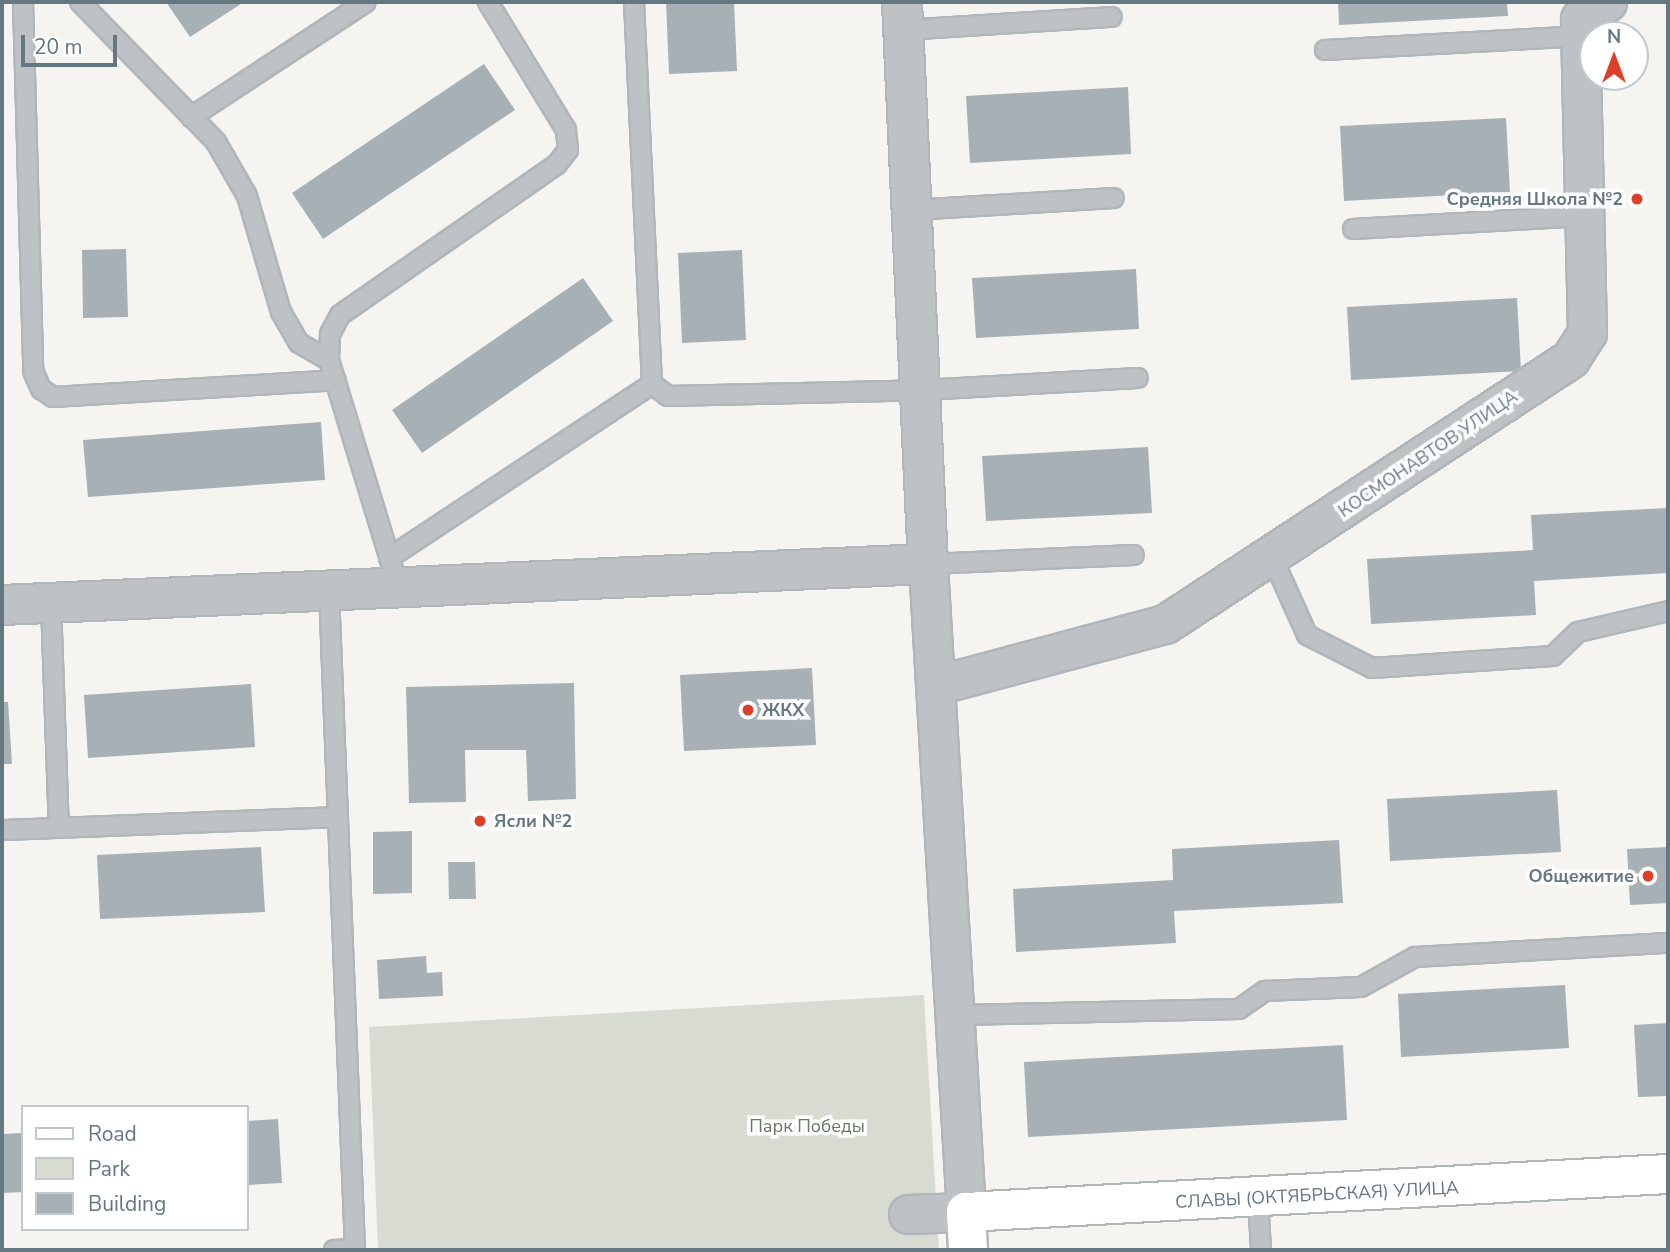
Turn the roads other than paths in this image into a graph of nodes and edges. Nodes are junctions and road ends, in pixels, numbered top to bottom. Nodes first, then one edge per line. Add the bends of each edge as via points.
1 (23, 2) edge
2 (80, 2) edge
3 (366, 2) edge
4 (488, 2) edge
5 (634, 2) edge
6 (1585, 15) edge
7 (903, 16) edge
8 (1112, 17) dead end
9 (1325, 50) dead end
10 (191, 117) junction
11 (1114, 198) dead end
12 (912, 210) junction
13 (1585, 216) junction
14 (1353, 229) dead end
15 (329, 360) junction
16 (1138, 378) dead end
17 (335, 380) junction
18 (652, 384) junction
19 (923, 390) junction
20 (1134, 555) dead end
21 (1272, 557) junction
22 (928, 564) junction
23 (394, 573) junction
24 (329, 591) junction
25 (51, 603) junction
26 (2, 605) edge
27 (1668, 611) edge
28 (937, 685) junction
29 (338, 817) junction
30 (59, 828) junction
31 (2, 830) edge
32 (1668, 943) edge
33 (958, 1015) junction
34 (1668, 1174) edge
35 (1258, 1199) junction
36 (966, 1212) junction
37 (908, 1214) dead end
38 (334, 1250) edge
39 (355, 1250) edge
40 (968, 1250) edge
41 (1261, 1250) edge

1 - 17 lane via 33,371 41,388 53,397
2 - 10 lane
3 - 10 lane
4 - 15 lane via 566,130 568,150 557,164 340,315 330,334
5 - 18 lane
6 - 9 lane
6 - 13 street, КОСМОНАВТОВ УЛИЦА
7 - 8 lane
7 - 12 street
10 - 15 lane via 216,142 247,196 281,312 299,343
11 - 12 lane
12 - 19 street
13 - 14 lane
13 - 21 street, КОСМОНАВТОВ УЛИЦА via 1587,333 1570,359
15 - 17 lane
16 - 19 lane
17 - 23 lane
18 - 19 lane via 668,396
18 - 23 lane
19 - 22 street
20 - 22 lane
21 - 27 lane via 1307,635 1372,668 1553,656 1578,632
21 - 28 street, КОСМОНАВТОВ УЛИЦА via 1165,624
22 - 23 street
22 - 28 street
23 - 24 street
24 - 25 street
24 - 29 lane
25 - 26 street
25 - 30 lane
28 - 33 street
29 - 30 lane
29 - 39 lane
30 - 31 lane
32 - 33 lane via 1415,957 1361,987 1265,991 1239,1009
33 - 36 street
34 - 35 main road, СЛАВЫ (ОКТЯБРЬСКАЯ) УЛИЦА
35 - 36 main road, СЛАВЫ (ОКТЯБРЬСКАЯ) УЛИЦА
35 - 41 lane
36 - 37 street
36 - 40 main road
38 - 39 lane

